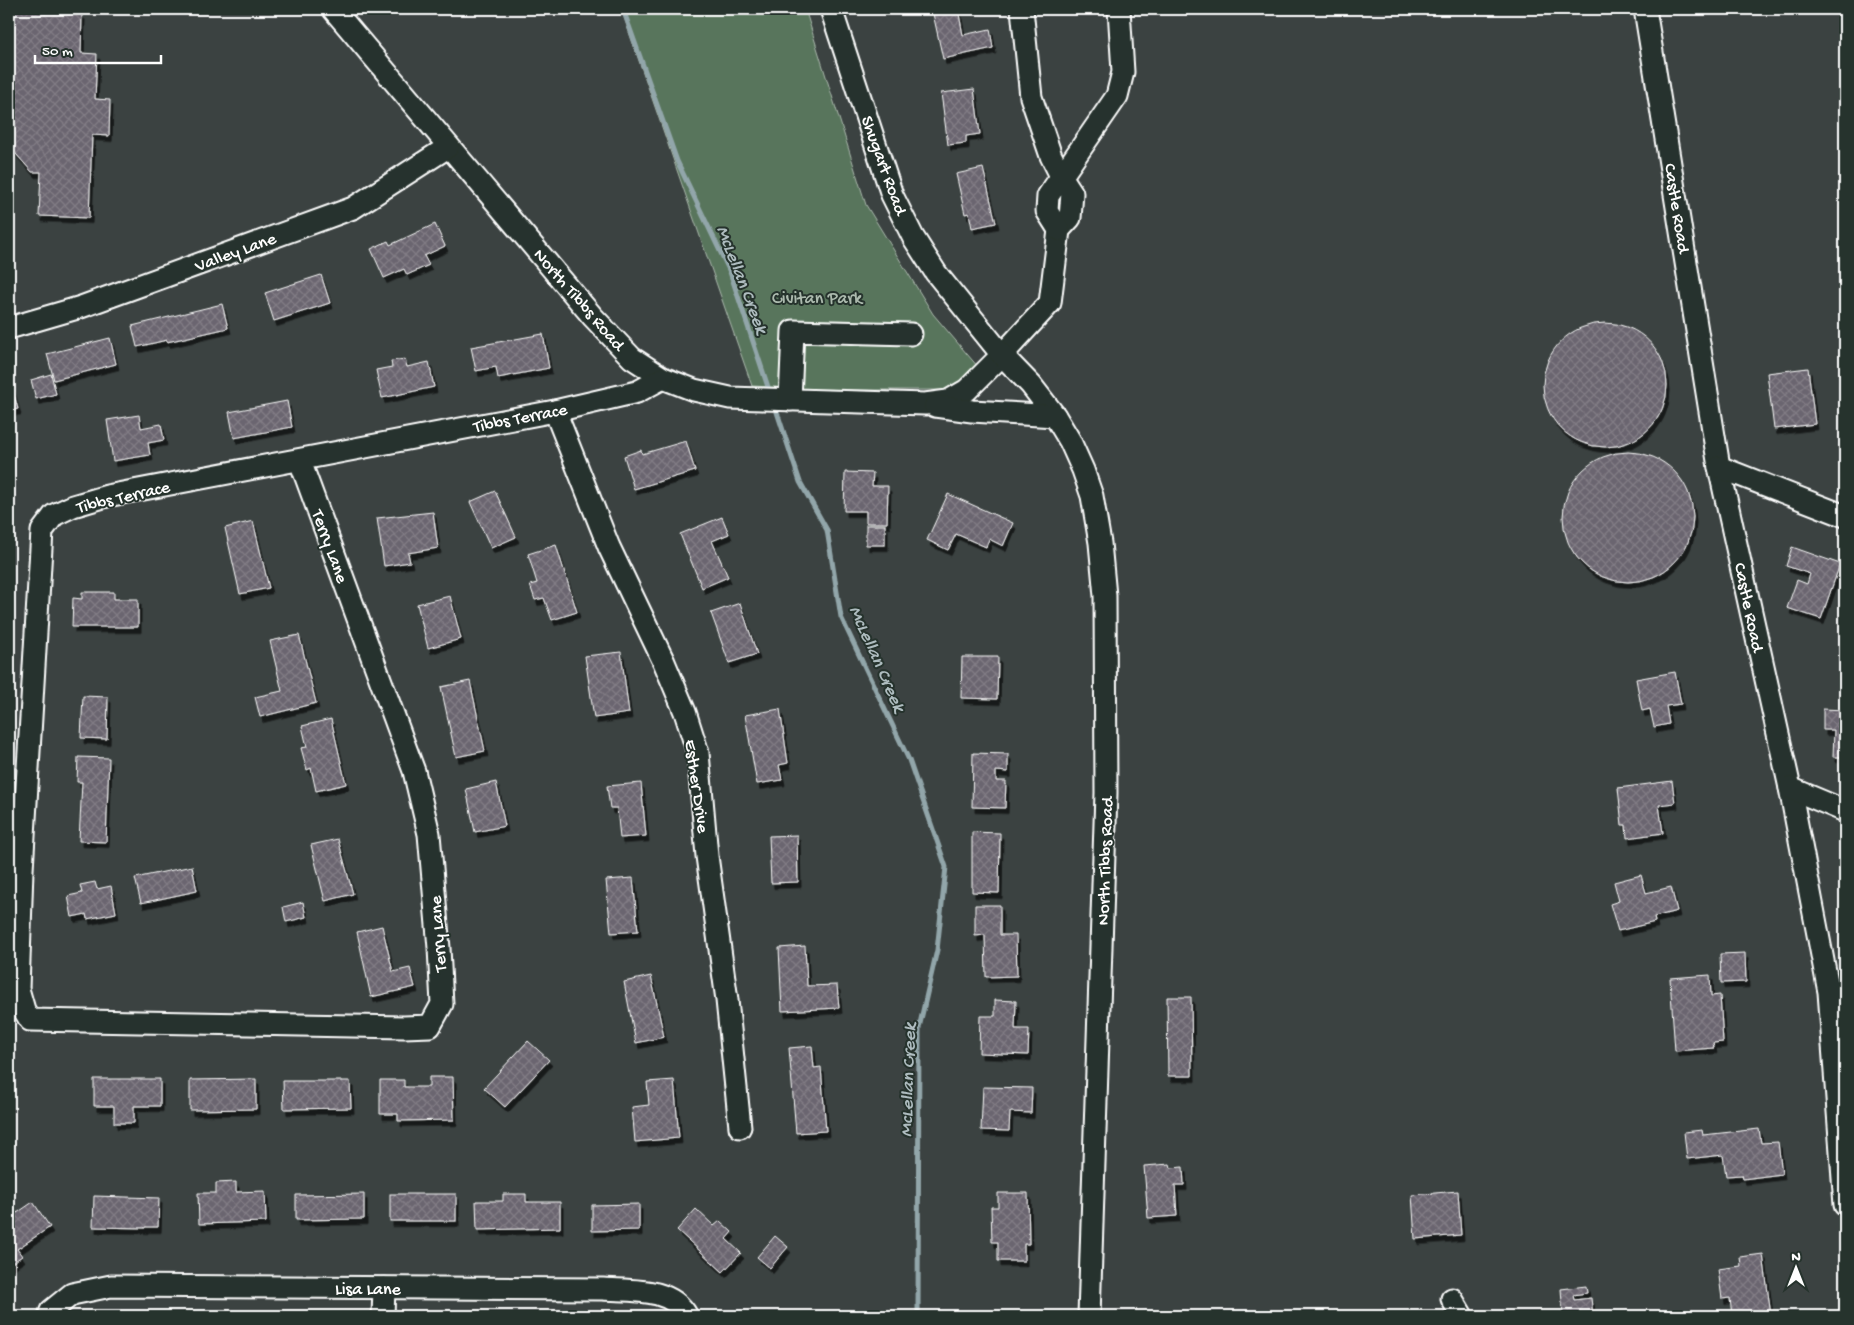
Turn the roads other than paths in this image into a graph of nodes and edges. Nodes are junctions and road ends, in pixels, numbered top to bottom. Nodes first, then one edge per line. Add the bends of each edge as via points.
1 (333, 9) edge
2 (832, 9) edge
3 (1022, 9) edge
4 (1119, 9) edge
5 (1645, 9) edge
6 (448, 147) junction
7 (1061, 176) junction
8 (9, 328) edge
9 (911, 334) dead end
10 (1002, 355) junction
11 (663, 378) junction
12 (787, 400) junction
13 (925, 404) junction
14 (555, 411) junction
15 (1055, 416) junction
16 (300, 461) junction
17 (1719, 467) junction
18 (1845, 516) edge
19 (1790, 788) junction
20 (1845, 811) edge
21 (30, 1020) joint
22 (740, 1127) dead end
23 (1845, 1205) edge
24 (384, 1288) junction
25 (49, 1316) edge
26 (383, 1316) edge
27 (687, 1316) edge
28 (1090, 1316) edge

1 - 6 street, North Tibbs Road
2 - 10 street, Shugart Road via 892,196 936,273
3 - 7 street via 1031,97
4 - 7 street via 1123,72 1117,96
5 - 17 street, Castle Road
6 - 8 street, Valley Lane via 353,208 81,307
6 - 11 street, North Tibbs Road via 593,317 632,358
7 - 10 street via 1072,193 1070,218 1059,230 1050,303
9 - 12 street via 793,331
10 - 13 street, North Tibbs Road via 967,390 948,401
10 - 15 street, North Tibbs Road
11 - 12 street, North Tibbs Road via 694,390 730,398
11 - 14 street, Tibbs Terrace via 637,392
12 - 13 street, North Tibbs Road
13 - 15 street, North Tibbs Road via 972,411
14 - 16 street, Tibbs Terrace
14 - 22 street, Esther Drive via 609,547 678,695 698,753 707,856
15 - 28 street, North Tibbs Road via 1070,441 1092,496 1105,596 1106,793
16 - 21 street, Tibbs Terrace via 107,496 54,515 42,531 18,989
16 - 21 street, Terry Lane via 414,771 429,834 442,1004 430,1026
17 - 18 street
17 - 19 street, Castle Road
19 - 20 street
19 - 23 street, Castle Road via 1829,992
24 - 25 street, Lisa Lane via 111,1286 72,1294
24 - 26 street
24 - 27 street, Lisa Lane via 657,1292 682,1307

